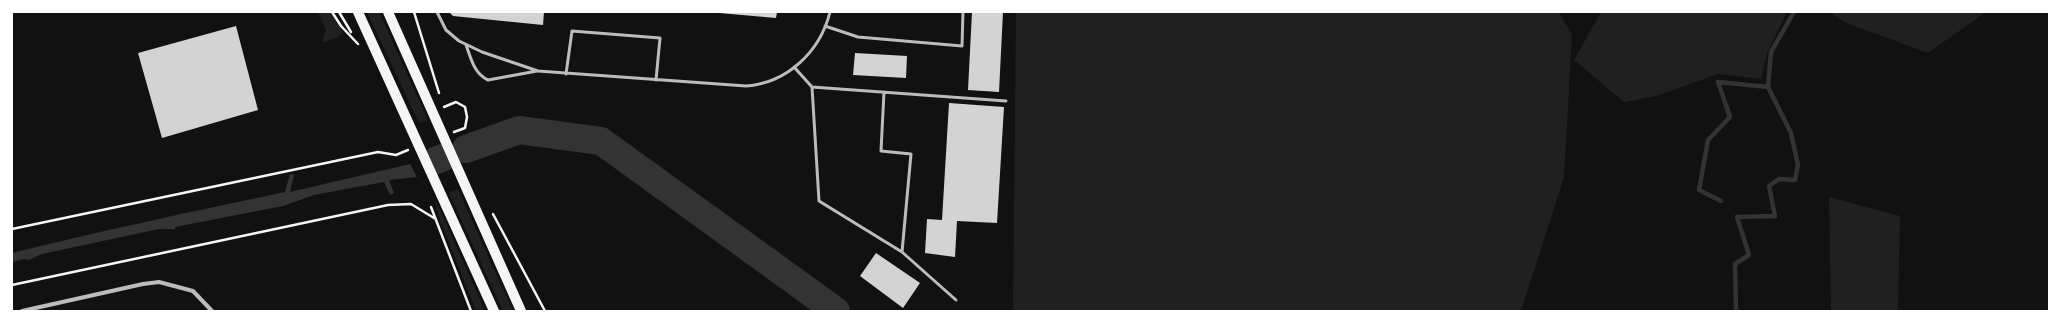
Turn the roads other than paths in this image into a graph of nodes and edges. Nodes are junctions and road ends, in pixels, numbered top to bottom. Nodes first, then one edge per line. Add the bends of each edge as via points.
1 (358, 12) edge
2 (388, 12) edge
3 (436, 12) edge
4 (830, 12) edge
5 (963, 12) edge
6 (825, 26) junction
7 (466, 45) junction
8 (794, 67) junction
9 (538, 71) junction
10 (566, 74) junction
11 (656, 80) junction
12 (812, 87) junction
13 (884, 92) junction
14 (1006, 101) dead end
15 (902, 252) junction
16 (956, 300) dead end
17 (22, 311) edge
18 (212, 311) edge
19 (494, 311) edge
20 (521, 311) edge

1 - 19 main road
2 - 20 main road
3 - 7 lane via 446,30
4 - 6 lane
5 - 6 lane via 962,46 858,36
6 - 8 lane via 813,50
7 - 9 lane
7 - 9 lane via 475,69 488,80
8 - 11 lane via 775,80 760,85
8 - 12 lane
9 - 10 lane
10 - 11 lane
10 - 11 lane via 572,31 660,38
12 - 13 lane
12 - 15 lane via 819,201
13 - 14 lane
13 - 15 lane via 881,152 911,154
15 - 16 lane
17 - 18 street via 159,282 193,290

